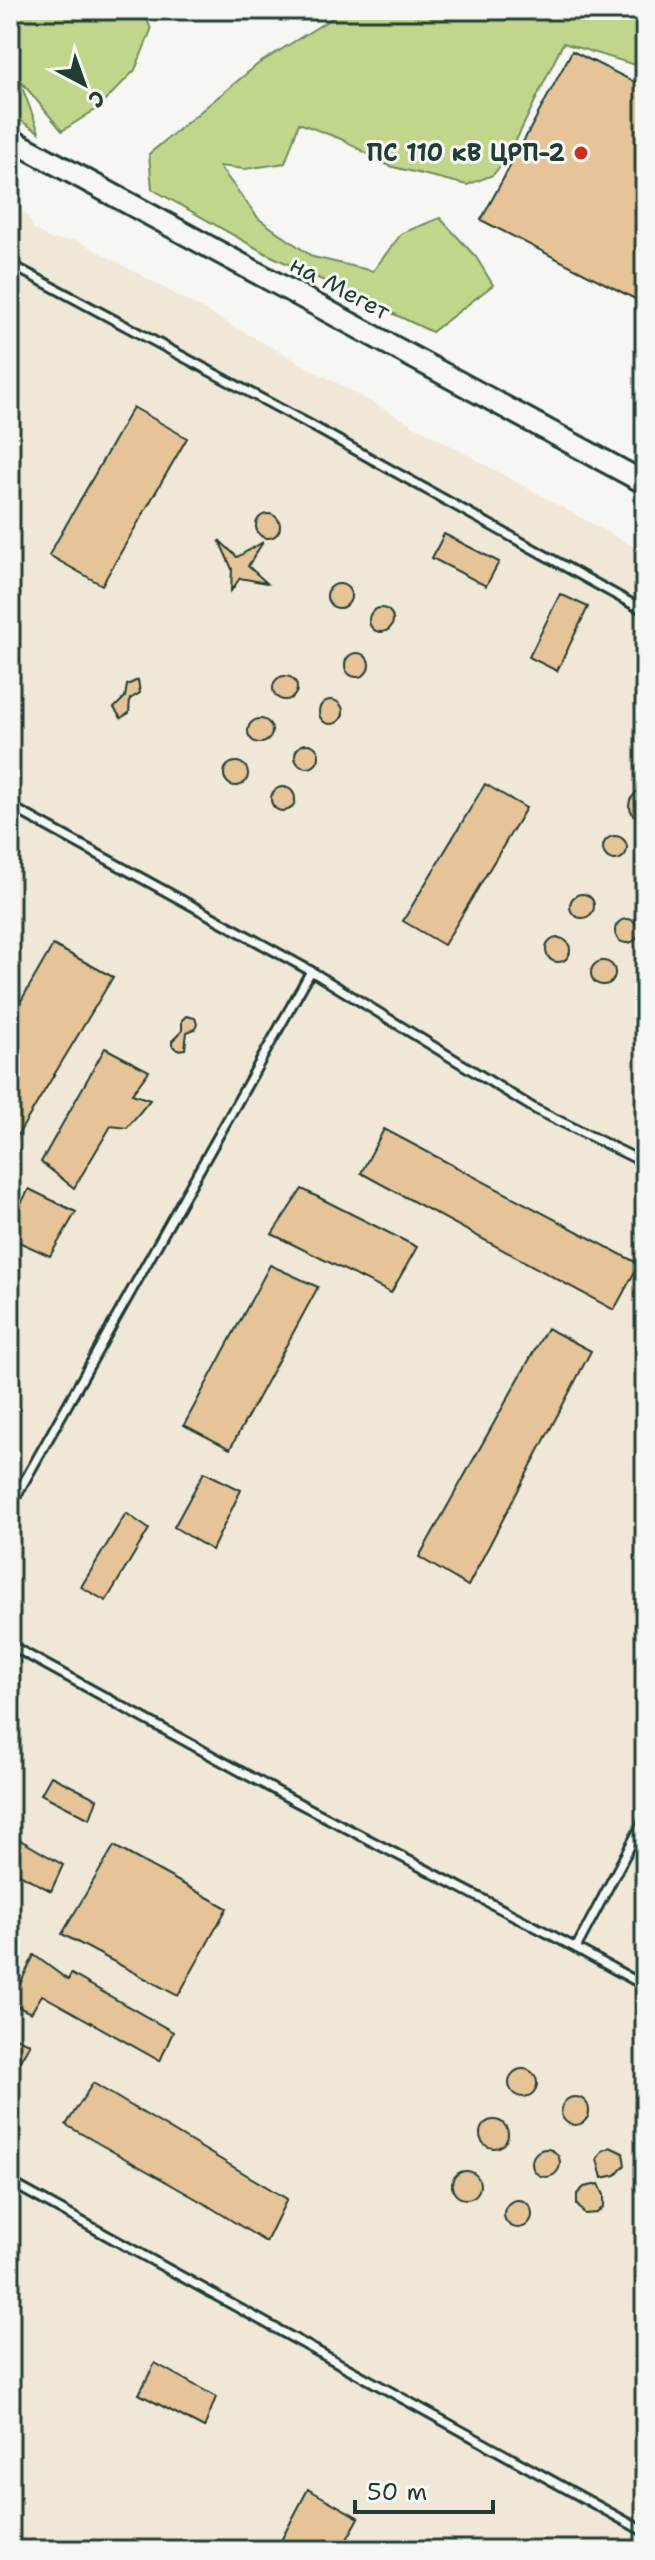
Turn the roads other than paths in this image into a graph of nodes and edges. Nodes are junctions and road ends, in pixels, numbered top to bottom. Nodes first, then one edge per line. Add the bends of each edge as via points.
1 (10, 139) edge
2 (10, 264) edge
3 (645, 483) edge
4 (645, 611) edge
5 (10, 806) edge
6 (311, 971) junction
7 (645, 1163) edge
8 (10, 1507) edge
9 (10, 1645) edge
10 (645, 1818) edge
11 (576, 1948) junction
12 (645, 1986) edge
13 (10, 2182) edge
14 (645, 2532) edge

1 - 3 street, на Мегет
2 - 4 lane
5 - 6 lane
6 - 7 lane via 535,1109
6 - 8 lane
9 - 11 lane
10 - 11 lane
11 - 12 lane
13 - 14 lane

